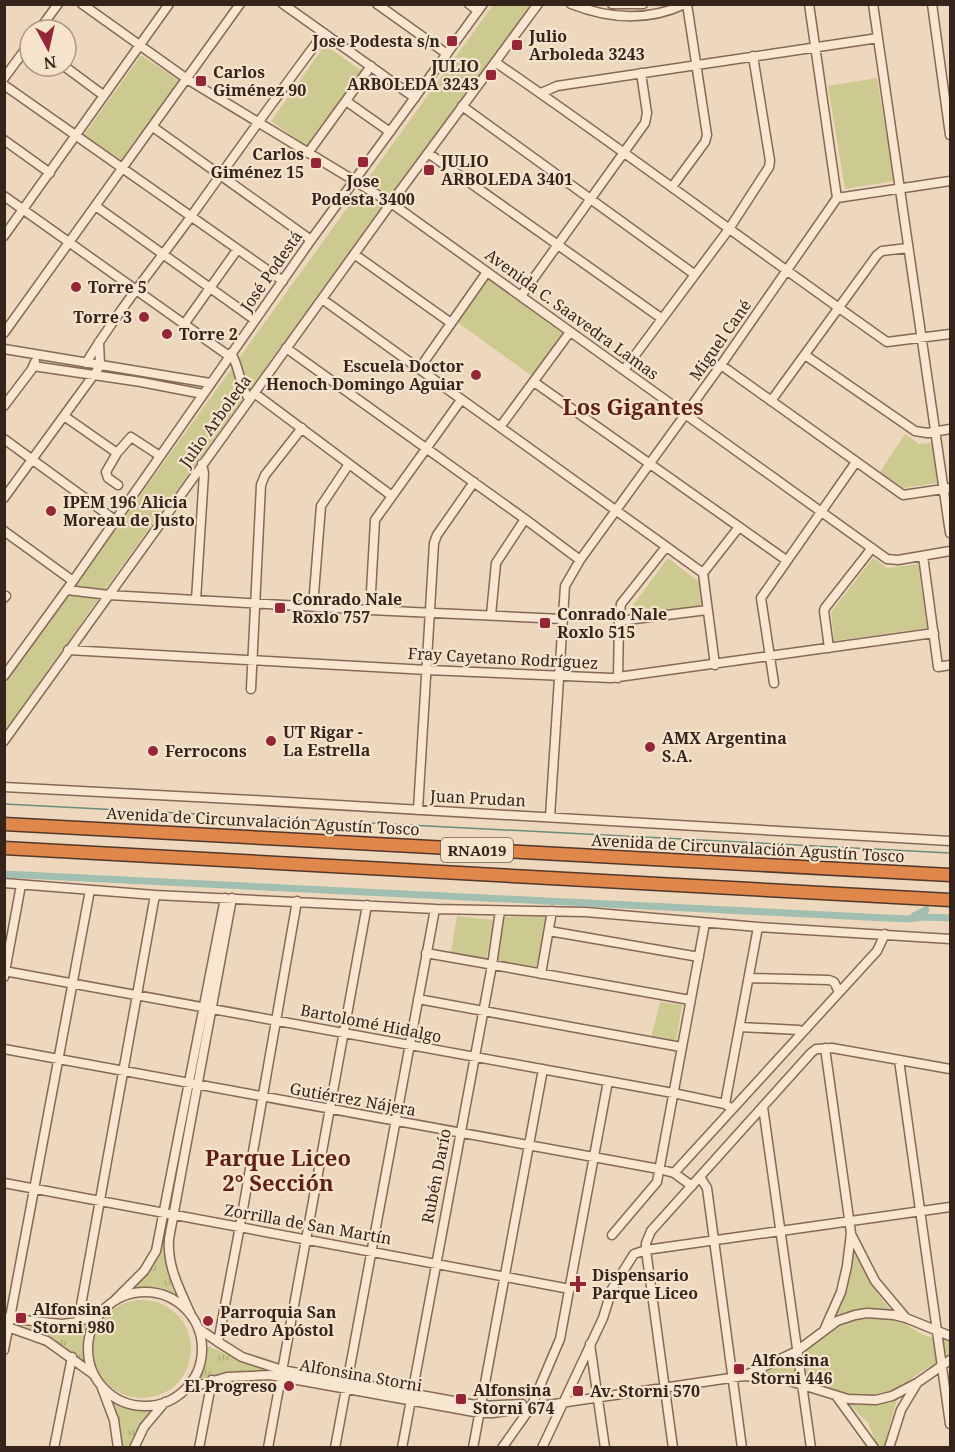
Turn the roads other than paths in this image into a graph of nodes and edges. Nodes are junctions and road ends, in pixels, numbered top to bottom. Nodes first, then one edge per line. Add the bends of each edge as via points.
1 (58, 4) edge
2 (82, 4) edge
3 (169, 4) edge
4 (240, 4) edge
5 (283, 4) edge
6 (377, 4) edge
7 (469, 4) edge
8 (538, 4) edge
9 (571, 4) edge
10 (612, 4) edge
11 (644, 4) edge
12 (686, 4) edge
13 (809, 4) edge
14 (873, 4) edge
15 (932, 4) edge
16 (480, 8) edge
17 (48, 18) edge
18 (324, 33) junction
19 (878, 38) junction
20 (139, 45) junction
21 (815, 46) junction
22 (447, 54) junction
23 (753, 56) junction
24 (18, 59) edge
25 (495, 62) junction
26 (697, 63) junction
27 (371, 66) junction
28 (641, 73) junction
29 (78, 76) edge
30 (4, 78) edge
31 (187, 79) junction
32 (4, 85) edge
33 (541, 93) junction
34 (104, 95) junction
35 (415, 98) junction
36 (346, 101) junction
37 (462, 106) junction
38 (258, 123) junction
39 (153, 127) junction
40 (390, 132) junction
41 (951, 135) edge
42 (77, 136) junction
43 (4, 140) edge
44 (625, 152) junction
45 (308, 153) junction
46 (428, 153) junction
47 (123, 169) junction
48 (50, 173) junction
49 (219, 175) junction
50 (354, 181) junction
51 (951, 181) edge
52 (672, 187) junction
53 (900, 188) junction
54 (4, 196) edge
55 (837, 198) junction
56 (591, 199) junction
57 (391, 203) junction
58 (97, 207) junction
59 (24, 210) junction
60 (190, 217) junction
61 (729, 229) junction
62 (4, 236) edge
63 (311, 240) junction
64 (71, 242) junction
65 (557, 245) junction
66 (908, 248) junction
67 (237, 250) junction
68 (354, 254) junction
69 (163, 255) junction
70 (787, 271) junction
71 (487, 272) junction
72 (694, 274) junction
73 (283, 281) junction
74 (210, 289) junction
75 (137, 290) junction
76 (521, 296) junction
77 (321, 299) junction
78 (839, 308) junction
79 (661, 318) junction
80 (255, 320) junction
81 (184, 323) junction
82 (451, 323) junction
83 (570, 332) junction
84 (4, 333) edge
85 (951, 334) edge
86 (922, 339) junction
87 (99, 342) junction
88 (286, 348) junction
89 (4, 349) edge
90 (38, 355) junction
91 (230, 355) junction
92 (805, 355) junction
93 (86, 363) junction
94 (100, 365) junction
95 (33, 366) junction
96 (721, 366) junction
97 (418, 369) junction
98 (624, 370) junction
99 (93, 375) junction
100 (534, 382) junction
101 (210, 383) junction
102 (203, 394) junction
103 (251, 396) junction
104 (461, 400) junction
105 (771, 401) junction
106 (6, 402) edge
107 (686, 414) junction
108 (64, 416) junction
109 (500, 427) junction
110 (302, 429) junction
111 (951, 429) edge
112 (935, 431) junction
113 (4, 439) edge
114 (427, 448) junction
115 (117, 453) junction
116 (160, 456) junction
117 (33, 459) junction
118 (856, 462) junction
119 (202, 464) junction
120 (349, 464) junction
121 (649, 464) junction
122 (474, 482) junction
123 (118, 485) dead end
124 (947, 488) edge
125 (392, 496) junction
126 (4, 498) edge
127 (616, 511) junction
128 (821, 512) junction
129 (525, 519) junction
130 (115, 520) junction
131 (739, 527) junction
132 (4, 531) edge
133 (951, 533) edge
134 (666, 547) junction
135 (872, 548) junction
136 (951, 551) edge
137 (923, 556) junction
138 (580, 560) junction
139 (786, 560) junction
140 (703, 573) junction
141 (74, 581) junction
142 (67, 590) junction
143 (109, 595) junction
144 (196, 600) junction
145 (255, 603) junction
146 (313, 606) junction
147 (370, 610) junction
148 (707, 610) junction
149 (430, 613) junction
150 (491, 615) junction
151 (562, 619) junction
152 (619, 621) junction
153 (934, 633) junction
154 (829, 648) junction
155 (68, 650) junction
156 (770, 656) junction
157 (253, 660) junction
158 (714, 665) junction
159 (951, 665) edge
160 (427, 670) junction
161 (6, 671) edge
162 (559, 676) junction
163 (618, 678) junction
164 (774, 683) dead end
165 (251, 688) dead end
166 (4, 741) edge
167 (4, 787) edge
168 (418, 810) junction
169 (550, 817) junction
170 (4, 824) edge
171 (951, 841) edge
172 (4, 848) edge
173 (951, 873) edge
174 (4, 883) edge
175 (21, 885) junction
176 (90, 890) junction
177 (155, 895) junction
178 (894, 897) junction
179 (229, 898) junction
180 (951, 900) edge
181 (297, 901) junction
182 (367, 905) junction
183 (951, 908) edge
184 (435, 909) junction
185 (500, 910) junction
186 (552, 911) junction
187 (705, 923) junction
188 (758, 927) junction
189 (549, 931) junction
190 (885, 934) junction
191 (951, 939) edge
192 (426, 953) junction
193 (699, 957) junction
194 (492, 965) junction
195 (5, 973) edge
196 (541, 974) junction
197 (749, 978) junction
198 (71, 982) junction
199 (839, 992) junction
200 (137, 994) junction
201 (418, 999) junction
202 (690, 1000) junction
203 (208, 1008) junction
204 (483, 1010) junction
205 (276, 1020) junction
206 (740, 1027) junction
207 (343, 1033) junction
208 (802, 1033) junction
209 (410, 1046) junction
210 (681, 1047) junction
211 (825, 1048) junction
212 (4, 1049) edge
213 (474, 1058) junction
214 (58, 1059) junction
215 (899, 1060) junction
216 (543, 1069) junction
217 (951, 1069) edge
218 (123, 1071) junction
219 (608, 1082) junction
220 (194, 1084) junction
221 (673, 1093) junction
222 (262, 1098) junction
223 (728, 1106) junction
224 (763, 1107) junction
225 (328, 1110) junction
226 (395, 1122) junction
227 (459, 1134) junction
228 (528, 1146) junction
229 (594, 1158) junction
230 (659, 1169) junction
231 (674, 1173) junction
232 (700, 1177) junction
233 (4, 1183) edge
234 (692, 1186) junction
235 (34, 1188) junction
236 (99, 1200) junction
237 (951, 1208) edge
238 (920, 1212) junction
239 (164, 1213) junction
240 (174, 1215) junction
241 (849, 1222) junction
242 (240, 1227) junction
243 (780, 1231) junction
244 (851, 1233) junction
245 (612, 1235) dead end
246 (305, 1239) junction
247 (714, 1240) junction
248 (646, 1250) junction
249 (371, 1251) junction
250 (435, 1263) junction
251 (503, 1276) junction
252 (570, 1289) junction
253 (115, 1300) junction
254 (100, 1313) junction
255 (191, 1315) junction
256 (906, 1318) junction
257 (78, 1322) junction
258 (7, 1323) edge
259 (198, 1328) junction
260 (825, 1328) junction
261 (937, 1332) junction
262 (951, 1336) edge
263 (218, 1342) junction
264 (590, 1344) junction
265 (4, 1350) edge
266 (797, 1351) junction
267 (72, 1357) junction
268 (951, 1360) edge
269 (942, 1365) junction
270 (281, 1373) junction
271 (93, 1374) junction
272 (744, 1376) junction
273 (732, 1377) junction
274 (212, 1380) junction
275 (917, 1383) junction
276 (100, 1385) junction
277 (346, 1385) junction
278 (802, 1385) junction
279 (665, 1386) junction
280 (186, 1389) junction
281 (411, 1396) junction
282 (597, 1396) junction
283 (837, 1397) junction
284 (564, 1401) junction
285 (165, 1402) junction
286 (531, 1407) junction
287 (481, 1409) junction
288 (951, 1424) edge
289 (54, 1448) edge
290 (118, 1448) edge
291 (134, 1448) edge
292 (199, 1448) edge
293 (268, 1448) edge
294 (335, 1448) edge
295 (402, 1448) edge
296 (473, 1448) edge
297 (502, 1448) edge
298 (542, 1448) edge
299 (605, 1448) edge
300 (673, 1448) edge
301 (742, 1448) edge
302 (811, 1448) edge
303 (874, 1448) edge
304 (889, 1448) edge

1 - 17 street
2 - 20 street, Avenida C. Saavedra Lamas
3 - 20 street
4 - 31 street
5 - 18 street
6 - 22 street
7 - 16 street
8 - 25 street, Julio Arboleda
9 - 12 street via 628,17 670,12
10 - 11 street
12 - 26 street
13 - 21 street
14 - 19 street
15 - 41 street
16 - 22 street, José Podestá
18 - 27 street
18 - 38 street
19 - 21 street
19 - 53 street
20 - 31 street, Avenida C. Saavedra Lamas
20 - 34 street
21 - 23 street
21 - 55 street
22 - 35 street, José Podestá
23 - 26 street
23 - 61 street via 770,165
24 - 30 street
25 - 33 street
25 - 37 street, Julio Arboleda
26 - 28 street
26 - 52 street via 707,135
27 - 35 street
27 - 36 street
28 - 33 street via 557,86
28 - 44 street via 647,119
29 - 34 street
31 - 38 street, Avenida C. Saavedra Lamas
31 - 39 street
32 - 42 street
33 - 44 street
34 - 42 street
35 - 40 street, José Podestá
36 - 40 street
36 - 45 street
37 - 46 street, Julio Arboleda
37 - 56 street
38 - 45 street, Avenida C. Saavedra Lamas
38 - 49 street
39 - 47 street
39 - 49 street
40 - 50 street, José Podestá
42 - 47 street
42 - 48 street
43 - 48 street
44 - 52 street
44 - 56 street
45 - 50 street, Avenida C. Saavedra Lamas
46 - 57 street, Julio Arboleda
46 - 65 street
47 - 58 street
47 - 60 street
48 - 59 street
49 - 60 street
49 - 63 street
50 - 57 street, Avenida C. Saavedra Lamas
50 - 63 street, José Podestá
51 - 53 street
52 - 61 street
53 - 55 street
53 - 66 street
54 - 59 street
55 - 70 street, Miguel Cané
56 - 65 street
56 - 72 street
57 - 68 street, Julio Arboleda
57 - 71 street, Avenida C. Saavedra Lamas
58 - 64 street
58 - 69 street
59 - 62 street
59 - 64 street
60 - 67 street
60 - 69 street
61 - 70 street
61 - 72 street
63 - 73 street, José Podestá
64 - 75 street
64 - 84 street
65 - 76 street
65 - 79 street
66 - 78 street via 879,252
66 - 86 street
67 - 73 street
67 - 74 street
68 - 77 street, Julio Arboleda
68 - 82 street
69 - 74 street
69 - 75 street
70 - 78 street
70 - 96 street, Miguel Cané
71 - 76 street, Avenida C. Saavedra Lamas
71 - 82 street
72 - 79 street
73 - 80 street, José Podestá
74 - 80 street
74 - 81 street
75 - 81 street
75 - 87 street
76 - 83 street, Avenida C. Saavedra Lamas
77 - 88 street, Julio Arboleda
77 - 97 street
78 - 86 street via 887,342
78 - 92 street
79 - 98 street
80 - 91 street, José Podestá
81 - 91 street
82 - 97 street
83 - 98 street, Avenida C. Saavedra Lamas
83 - 100 street
85 - 86 street
86 - 112 street
87 - 93 street
87 - 94 street
88 - 103 street, Julio Arboleda
88 - 114 street
89 - 90 street
90 - 93 street
90 - 95 street
91 - 101 street, José Podestá
91 - 103 street via 237,364 243,391
92 - 105 street
92 - 112 street via 915,431
93 - 94 street
94 - 99 street
94 - 101 street
95 - 99 street
95 - 106 street
96 - 105 street
96 - 107 street, Miguel Cané
97 - 104 street
98 - 107 street, Avenida C. Saavedra Lamas
99 - 102 street
99 - 108 street
100 - 109 street
100 - 121 street
101 - 102 street, José Podestá
102 - 116 street, José Podestá
103 - 110 street
103 - 119 street, Julio Arboleda
104 - 109 street
104 - 114 street
105 - 118 street
107 - 121 street, Miguel Cané
107 - 128 street, Avenida C. Saavedra Lamas
108 - 115 street
108 - 117 street
109 - 127 street
110 - 120 street
110 - 145 street via 262,480
111 - 112 street
112 - 124 street
113 - 117 street
114 - 122 street
114 - 125 street
115 - 116 street via 131,437
115 - 123 street via 106,471 108,478
116 - 130 street, José Podestá
117 - 126 street
117 - 130 street
118 - 124 street via 903,495
118 - 128 street
119 - 143 street, Julio Arboleda
119 - 144 street
120 - 125 street
120 - 146 street via 321,506
121 - 127 street, Miguel Cané
121 - 131 street
122 - 129 street
122 - 149 street via 435,538
124 - 133 street
125 - 147 street via 375,520
127 - 134 street
127 - 138 street, Miguel Cané
128 - 135 street, Avenida C. Saavedra Lamas
128 - 139 street
129 - 138 street
129 - 150 street via 496,563
130 - 141 street, José Podestá
131 - 139 street
131 - 140 street
132 - 141 street
134 - 140 street
134 - 152 street via 623,600
135 - 137 street, Avenida C. Saavedra Lamas via 891,560
135 - 154 street via 825,608
136 - 137 street, Avenida C. Saavedra Lamas
137 - 153 street
138 - 151 street, Miguel Cané via 565,586
139 - 156 street via 761,598
140 - 148 street
141 - 142 street, José Podestá
142 - 143 street
142 - 161 street, José Podestá
143 - 144 street
143 - 155 street, Julio Arboleda
144 - 145 street
145 - 146 street
145 - 157 street
146 - 147 street
147 - 149 street
148 - 152 street
148 - 158 street
149 - 150 street
149 - 160 street
150 - 151 street
151 - 162 street, Miguel Cané
152 - 163 street
153 - 154 street, Fray Cayetano Rodríguez
153 - 159 street via 938,667
154 - 156 street, Fray Cayetano Rodríguez
155 - 157 street, Fray Cayetano Rodríguez
155 - 166 street, Julio Arboleda
156 - 158 street, Fray Cayetano Rodríguez
156 - 164 street
157 - 160 street, Fray Cayetano Rodríguez
157 - 165 street
158 - 163 street, Fray Cayetano Rodríguez
160 - 162 street, Fray Cayetano Rodríguez
160 - 168 street
162 - 163 street, Fray Cayetano Rodríguez
162 - 169 street, Miguel Cané
167 - 168 street, Juan Prudan
168 - 169 street, Juan Prudan
169 - 171 street, Juan Prudan
170 - 173 highway, Avenida de Circunvalación Agustín Tosco / RNA019
172 - 178 highway, RNA019
174 - 175 street
175 - 176 street
175 - 195 street
176 - 177 street
176 - 198 street
177 - 179 street
177 - 200 street
178 - 180 highway, RNA019
178 - 183 highway
179 - 181 street
179 - 203 street
181 - 182 street
181 - 205 street
182 - 184 street
182 - 207 street
184 - 185 street
184 - 192 street
185 - 186 street
185 - 194 street, Rubén Darío
186 - 187 street
186 - 189 street
187 - 188 street
187 - 193 street
188 - 190 street
188 - 197 street
189 - 193 street
189 - 196 street
190 - 191 street
190 - 199 street via 877,951
192 - 194 street
192 - 201 street
193 - 202 street
194 - 196 street
194 - 204 street, Rubén Darío
195 - 198 street, Bartolomé Hidalgo
196 - 202 street
197 - 199 street via 829,980
197 - 206 street
198 - 200 street, Bartolomé Hidalgo
198 - 214 street
199 - 208 street
200 - 203 street, Bartolomé Hidalgo
200 - 218 street
201 - 204 street
201 - 209 street
202 - 210 street
203 - 205 street, Bartolomé Hidalgo
203 - 220 street
204 - 210 street
204 - 213 street, Rubén Darío
205 - 207 street, Bartolomé Hidalgo
205 - 222 street
206 - 208 street
206 - 223 street
207 - 209 street, Bartolomé Hidalgo
207 - 225 street
208 - 223 street
209 - 213 street, Bartolomé Hidalgo
209 - 226 street
210 - 221 street
211 - 215 street
211 - 224 street via 811,1053
211 - 241 street
212 - 214 street, Gutiérrez Nájera
213 - 216 street, Bartolomé Hidalgo
213 - 227 street, Rubén Darío
214 - 218 street, Gutiérrez Nájera
214 - 235 street
215 - 217 street
215 - 238 street
216 - 219 street, Bartolomé Hidalgo
216 - 228 street
218 - 220 street, Gutiérrez Nájera
218 - 236 street
219 - 221 street, Bartolomé Hidalgo
219 - 229 street
220 - 222 street, Gutiérrez Nájera
220 - 239 street
220 - 240 street
221 - 223 street, Bartolomé Hidalgo
221 - 230 street
222 - 225 street, Gutiérrez Nájera
222 - 242 street
223 - 231 street
224 - 232 street
224 - 243 street
225 - 226 street, Gutiérrez Nájera
225 - 246 street
226 - 227 street, Gutiérrez Nájera
226 - 249 street
227 - 228 street, Gutiérrez Nájera
227 - 250 street, Rubén Darío
228 - 229 street, Gutiérrez Nájera
228 - 251 street
229 - 230 street, Gutiérrez Nájera
229 - 252 street
230 - 231 street, Gutiérrez Nájera
230 - 245 street via 654,1186
231 - 234 street, Gutiérrez Nájera
232 - 234 street
232 - 247 street via 706,1188
233 - 235 street, Zorrilla de San Martín
234 - 248 street via 651,1232
235 - 236 street, Zorrilla de San Martín
235 - 258 street
236 - 239 street, Zorrilla de San Martín
236 - 257 street
237 - 238 street
238 - 241 street
238 - 261 street
239 - 240 street, Zorrilla de San Martín
239 - 253 street via 151,1262
240 - 242 street, Zorrilla de San Martín
240 - 255 street via 170,1261
241 - 243 street
241 - 244 street
242 - 246 street, Zorrilla de San Martín
242 - 263 street
243 - 247 street
243 - 266 street
244 - 256 street via 875,1281
244 - 260 street via 841,1292
246 - 249 street, Zorrilla de San Martín
246 - 270 street
247 - 248 street
247 - 273 street
248 - 264 street via 634,1254 612,1289
248 - 279 street
249 - 250 street, Zorrilla de San Martín
249 - 277 street
250 - 251 street, Zorrilla de San Martín
250 - 281 street, Rubén Darío
251 - 252 street, Zorrilla de San Martín
251 - 287 street
252 - 286 street via 558,1346
253 - 254 street
253 - 255 street via 128,1294 156,1293 169,1297
254 - 257 street
254 - 271 street via 89,1336
255 - 259 street
256 - 260 street, Alfonsina Storni via 867,1313
256 - 261 street, Alfonsina Storni
257 - 258 street
258 - 265 street
258 - 267 street
259 - 263 street, Alfonsina Storni
259 - 280 street via 200,1363
260 - 266 street, Alfonsina Storni
261 - 262 street, Alfonsina Storni
261 - 269 street
263 - 270 street, Alfonsina Storni
264 - 282 street
264 - 284 street
266 - 272 street, Alfonsina Storni
266 - 278 street
267 - 271 street
267 - 289 street
268 - 269 street, Alfonsina Storni
269 - 275 street, Alfonsina Storni
269 - 288 street
270 - 274 street, Alfonsina Storni
270 - 277 street, Alfonsina Storni
270 - 293 street
271 - 276 street
272 - 273 street, Alfonsina Storni
272 - 278 street, Alfonsina Storni
273 - 279 street, Alfonsina Storni
273 - 301 street
274 - 280 street, Alfonsina Storni
274 - 292 street
275 - 283 street, Alfonsina Storni via 876,1400
275 - 304 street via 901,1410
276 - 285 street via 113,1397 130,1404
276 - 290 street via 114,1420
277 - 281 street, Alfonsina Storni
277 - 294 street
278 - 283 street, Alfonsina Storni
278 - 302 street
279 - 282 street, Alfonsina Storni
279 - 300 street
280 - 285 street
281 - 287 street, Alfonsina Storni
281 - 295 street, Rubén Darío
282 - 284 street, Alfonsina Storni
282 - 299 street
283 - 303 street
284 - 286 street, Alfonsina Storni
284 - 298 street
285 - 291 street via 144,1427
286 - 287 street, Alfonsina Storni
286 - 297 street
287 - 296 street

